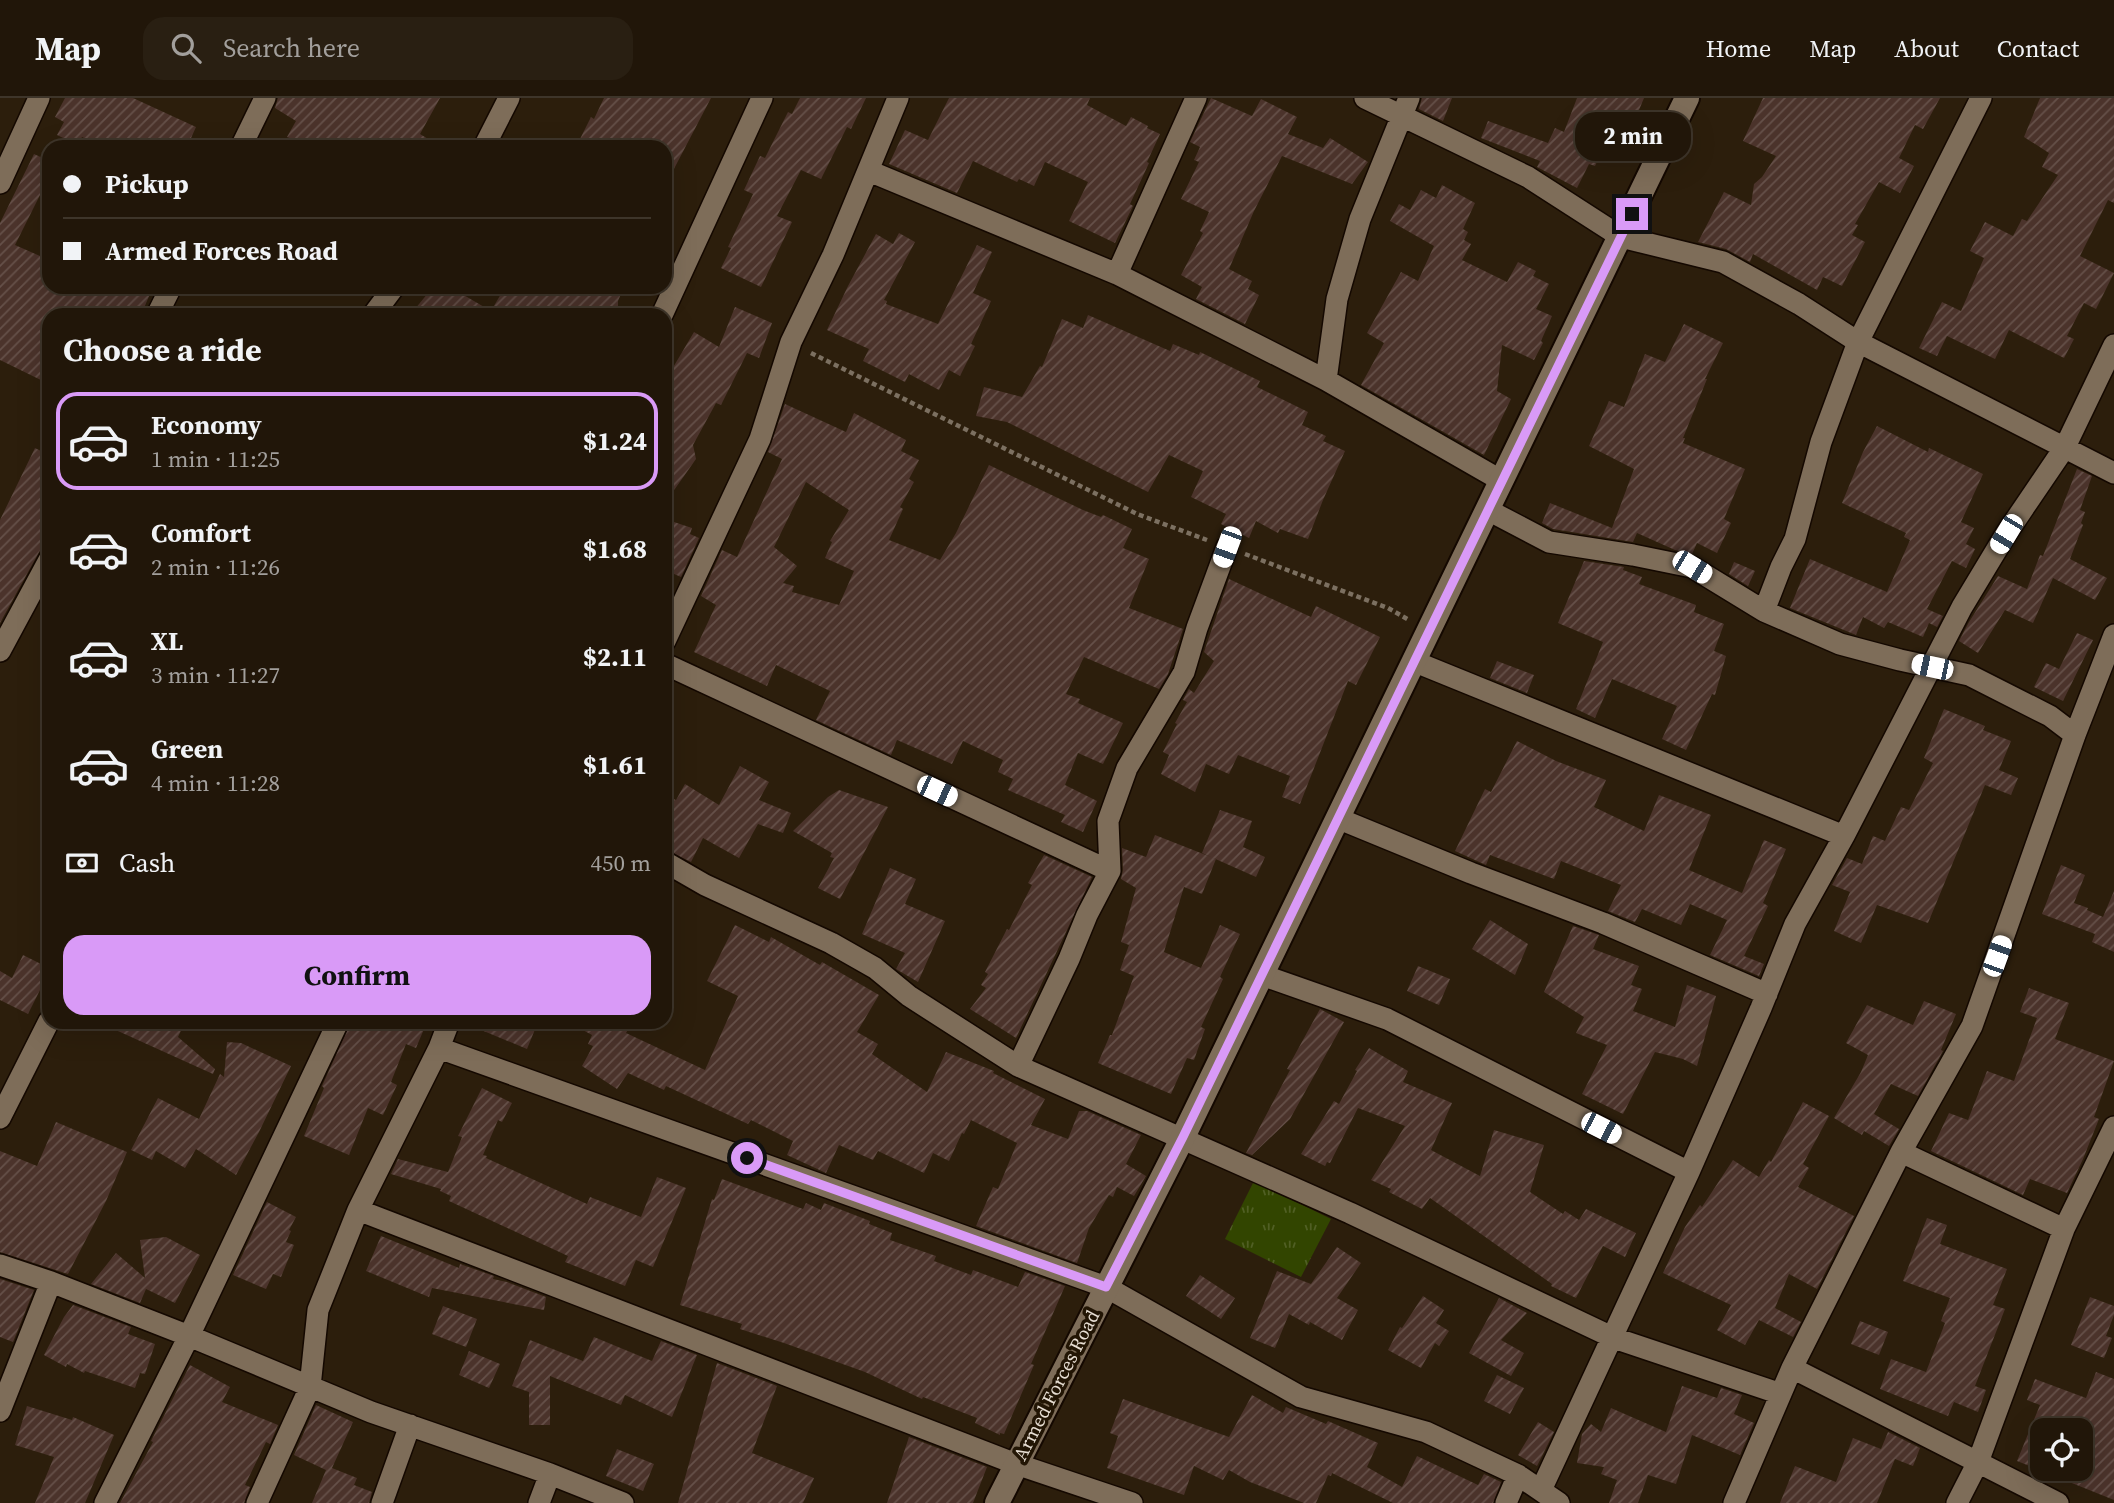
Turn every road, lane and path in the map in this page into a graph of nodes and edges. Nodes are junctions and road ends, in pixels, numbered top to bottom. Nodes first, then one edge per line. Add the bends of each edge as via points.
1 (39, 98) edge
2 (265, 98) edge
3 (509, 98) edge
4 (762, 98) edge
5 (898, 98) edge
6 (1196, 98) edge
7 (1365, 98) edge
8 (1687, 98) edge
9 (1981, 98) edge
10 (1406, 106) edge
11 (244, 140) edge
12 (488, 140) edge
13 (869, 171) junction
14 (0, 183) edge
15 (1621, 237) junction
16 (1117, 274) junction
17 (672, 293) edge
18 (791, 342) junction
19 (1858, 342) junction
20 (2114, 345) edge
21 (1326, 380) junction
22 (2065, 447) junction
23 (2114, 473) edge
24 (1502, 481) junction
25 (1488, 510) junction
26 (1227, 547) junction
27 (42, 573) edge
28 (1764, 611) junction
29 (672, 625) edge
30 (1427, 632) junction
31 (2114, 635) edge
32 (0, 651) edge
33 (1413, 661) junction
34 (672, 667) edge
35 (1932, 667) junction
36 (2075, 735) junction
37 (1338, 818) junction
38 (1844, 836) junction
39 (672, 866) edge
40 (1110, 871) junction
41 (1262, 975) junction
42 (1767, 994) junction
43 (45, 1029) edge
44 (335, 1029) edge
45 (446, 1029) edge
46 (439, 1048) junction
47 (1018, 1066) junction
48 (0, 1118) edge
49 (2114, 1127) edge
50 (1183, 1137) junction
51 (1901, 1152) junction
52 (1689, 1172) junction
53 (358, 1210) junction
54 (2064, 1228) junction
55 (0, 1265) edge
56 (51, 1282) junction
57 (1106, 1287) junction
58 (189, 1336) junction
59 (1614, 1338) junction
60 (1792, 1368) junction
61 (310, 1387) junction
62 (1781, 1394) junction
63 (0, 1411) edge
64 (410, 1425) junction
65 (1978, 1462) junction
66 (1016, 1464) junction
67 (550, 1474) junction
68 (1518, 1475) junction
69 (1541, 1490) junction
70 (105, 1503) edge
71 (257, 1503) edge
72 (382, 1503) edge
73 (539, 1503) edge
74 (623, 1503) edge
75 (997, 1503) edge
76 (1132, 1503) edge
77 (1506, 1503) edge
78 (1559, 1503) edge
79 (1734, 1503) edge
80 (1957, 1503) edge
81 (2058, 1503) edge

1 - 14 street
2 - 11 street
3 - 12 street
4 - 17 street
5 - 13 street
6 - 16 street
7 - 10 street
8 - 15 street, Armed Forces Road
9 - 19 street
10 - 15 street
10 - 21 street via 1360,219 1337,299
13 - 16 street
13 - 18 street
15 - 19 street via 1723,262
15 - 24 street, Armed Forces Road
16 - 21 street
18 - 26 path via 1137,514
18 - 29 street via 760,439
19 - 22 street
19 - 28 street via 1821,442 1795,539
20 - 22 street
21 - 24 street
22 - 23 street
22 - 35 street via 1999,545
24 - 25 street, Armed Forces Road
25 - 28 street via 1549,541 1692,567
25 - 30 street, Armed Forces Road
26 - 30 path via 1388,608
26 - 40 street via 1184,672 1127,768 1108,821
27 - 32 street
28 - 35 street via 1840,643
30 - 33 street, Armed Forces Road
31 - 36 street
33 - 37 street, Armed Forces Road
33 - 38 street
34 - 40 street
35 - 36 street via 1969,675 2050,716
35 - 38 street
36 - 51 street via 1972,1026
37 - 41 street, Armed Forces Road
37 - 42 street
38 - 42 street via 1795,924
39 - 47 street via 875,968 909,996
40 - 47 street
41 - 50 street, Armed Forces Road
41 - 52 street via 1387,1019
42 - 52 street
43 - 48 street
44 - 58 street
45 - 46 street
46 - 53 street
46 - 57 street
47 - 50 street
49 - 54 street
50 - 57 street, Armed Forces Road
50 - 59 street
51 - 54 street
51 - 60 street
52 - 59 street
53 - 61 street via 317,1310
53 - 66 street
54 - 65 street
55 - 56 street
56 - 58 street
56 - 63 street
57 - 66 street, Armed Forces Road
57 - 68 street via 1301,1397 1426,1432
58 - 61 street
58 - 70 street
59 - 62 street
59 - 69 street
60 - 62 street
60 - 65 street
61 - 64 street
61 - 71 street
62 - 79 street
64 - 67 street
64 - 72 street
65 - 80 street
65 - 81 street
66 - 75 street, Armed Forces Road
66 - 76 street
67 - 73 street
67 - 74 street
68 - 69 street
68 - 77 street
69 - 78 street

